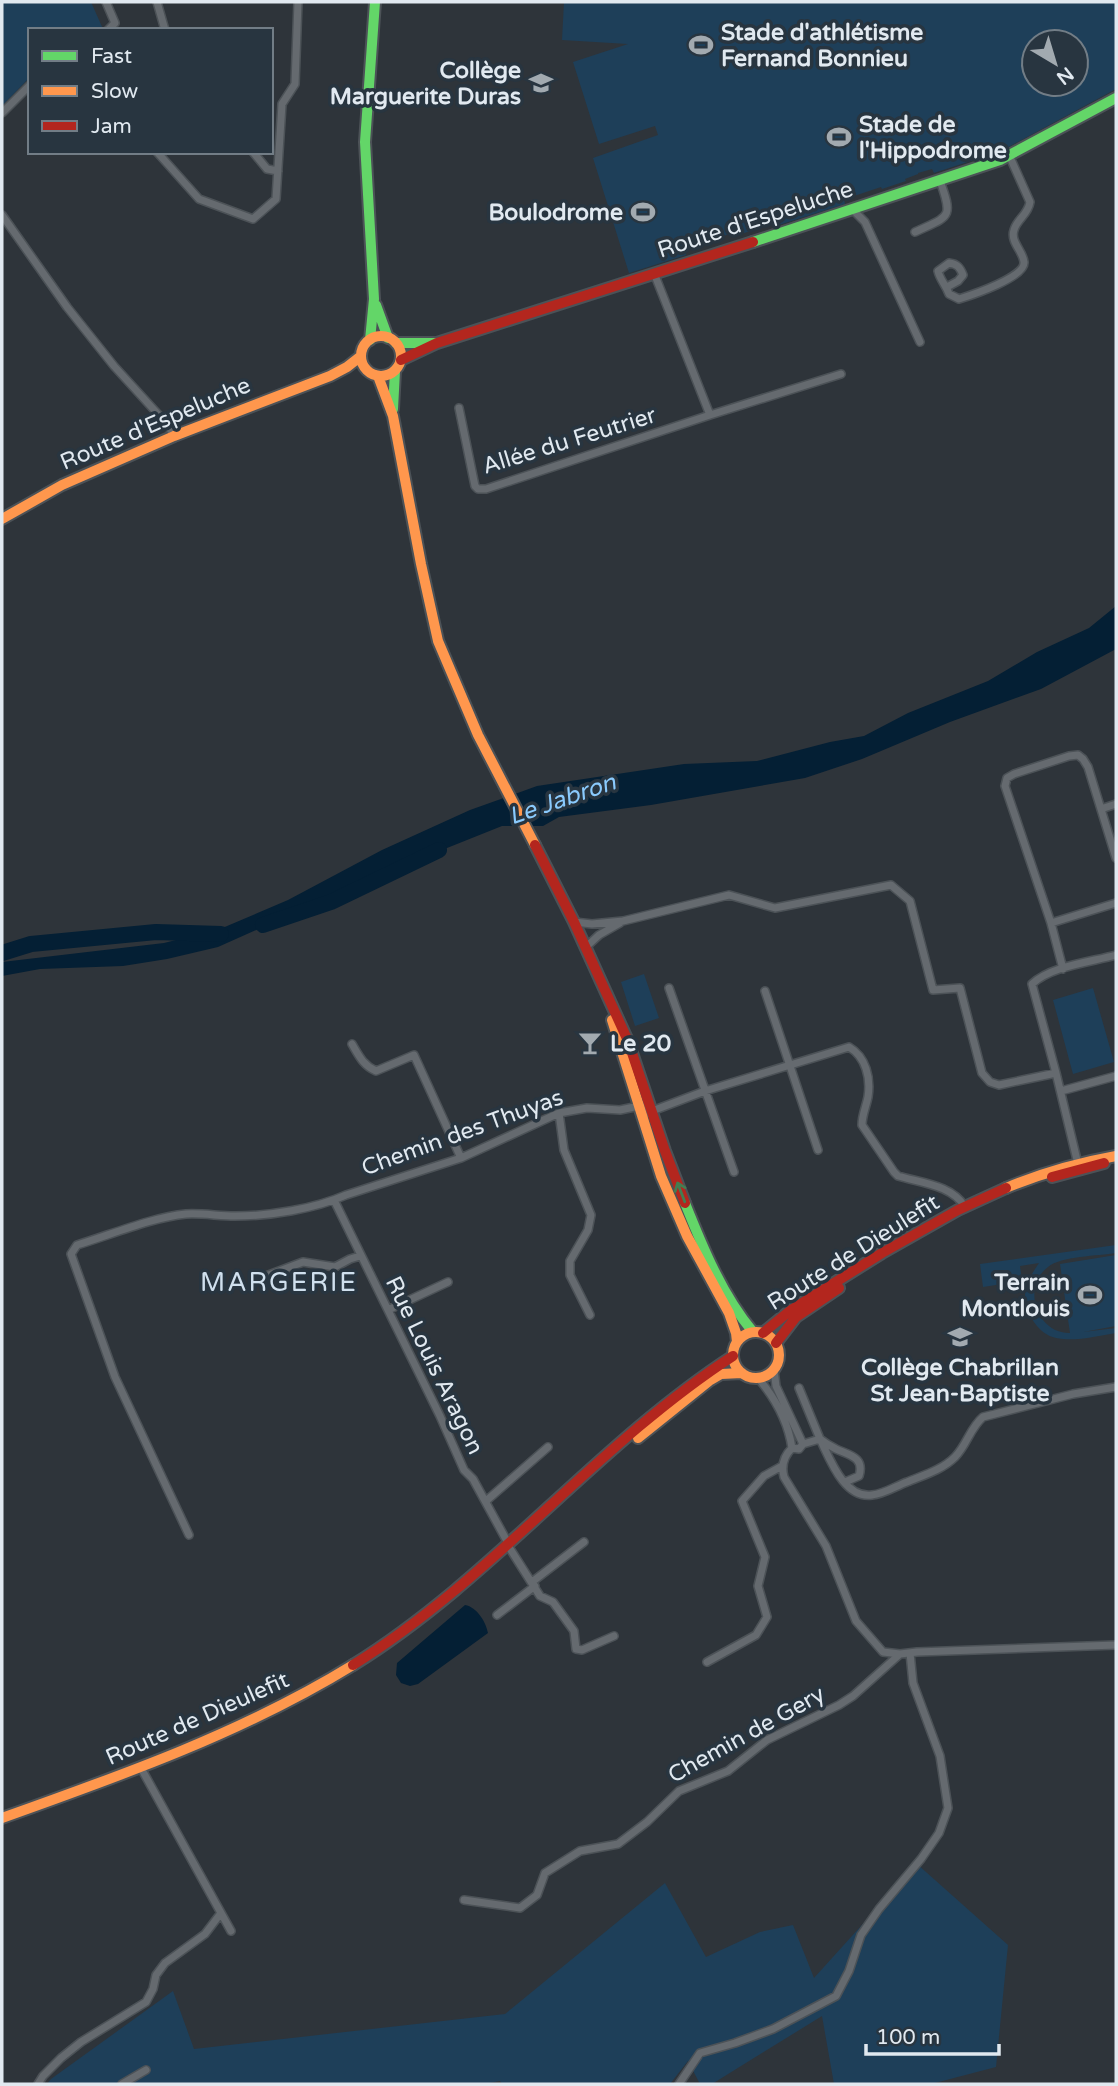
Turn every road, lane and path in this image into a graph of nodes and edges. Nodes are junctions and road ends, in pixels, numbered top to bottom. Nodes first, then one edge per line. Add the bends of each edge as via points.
1 (106, 2) edge
2 (157, 2) edge
3 (298, 2) edge
4 (374, 2) edge
5 (110, 28) edge
6 (164, 28) edge
7 (28, 87) edge
8 (1116, 98) edge
9 (2, 113) edge
10 (158, 154) edge
11 (255, 154) edge
12 (1009, 155) junction
13 (278, 171) junction
14 (940, 181) junction
15 (853, 210) junction
16 (2, 215) edge
17 (915, 232) dead end
18 (654, 273) junction
19 (947, 287) dead end
20 (374, 299) junction
21 (370, 340) junction
22 (392, 341) junction
23 (920, 342) dead end
24 (437, 343) junction
25 (361, 356) junction
26 (398, 366) junction
27 (367, 370) junction
28 (841, 374) dead end
29 (330, 376) junction
30 (378, 376) junction
31 (459, 408) dead end
32 (393, 415) junction
33 (710, 415) junction
34 (174, 436) junction
35 (2, 519) edge
36 (1116, 804) edge
37 (1101, 809) junction
38 (1116, 858) edge
39 (1116, 903) edge
40 (624, 921) junction
41 (574, 922) junction
42 (1051, 923) junction
43 (586, 947) junction
44 (1116, 955) edge
45 (1063, 969) junction
46 (599, 977) junction
47 (669, 988) dead end
48 (765, 991) dead end
49 (352, 1044) dead end
50 (789, 1065) junction
51 (1056, 1073) junction
52 (1116, 1076) edge
53 (705, 1091) junction
54 (1061, 1091) junction
55 (639, 1106) junction
56 (652, 1111) junction
57 (559, 1113) junction
58 (818, 1150) dead end
59 (666, 1151) junction
60 (461, 1158) junction
61 (1116, 1158) edge
62 (1078, 1167) junction
63 (734, 1172) dead end
64 (334, 1200) junction
65 (965, 1207) junction
66 (360, 1256) junction
67 (266, 1276) dead end
68 (448, 1282) dead end
69 (388, 1310) junction
70 (590, 1315) dead end
71 (758, 1332) junction
72 (737, 1342) junction
73 (776, 1343) junction
74 (733, 1356) junction
75 (774, 1369) junction
76 (742, 1373) junction
77 (758, 1378) junction
78 (1116, 1387) edge
79 (799, 1388) dead end
80 (820, 1439) junction
81 (803, 1444) junction
82 (548, 1447) dead end
83 (792, 1448) junction
84 (782, 1466) junction
85 (845, 1482) junction
86 (558, 1499) junction
87 (486, 1501) junction
88 (189, 1535) dead end
89 (584, 1542) dead end
90 (508, 1544) junction
91 (533, 1584) junction
92 (497, 1615) dead end
93 (614, 1636) dead end
94 (1116, 1645) edge
95 (910, 1653) junction
96 (900, 1654) junction
97 (708, 1662) dead end
98 (141, 1768) junction
99 (2, 1818) edge
100 (464, 1900) dead end
101 (221, 1913) junction
102 (231, 1931) dead end
103 (146, 2070) dead end
104 (38, 2084) edge
105 (122, 2084) edge
106 (679, 2084) edge

1 - 5 street via 115,23
2 - 6 street
3 - 13 street via 295,84 282,104
4 - 20 main road via 365,142
7 - 9 street
8 - 12 main road, Route d'Espeluche
10 - 13 street via 199,199 253,219 276,199
11 - 13 street via 267,169
12 - 14 main road, Route d'Espeluche
12 - 19 street via 1030,202 1013,237 1023,267 1018,274 959,299 948,294
14 - 15 main road, Route d'Espeluche
14 - 17 street via 947,214
15 - 18 main road, Route d'Espeluche
15 - 23 street via 865,222
16 - 34 street via 67,307
18 - 24 main road, Route d'Espeluche
18 - 33 street
20 - 21 main road
20 - 22 main road
21 - 22 main road via 382,337
21 - 25 main road
22 - 24 main road, Route d'Espeluche
22 - 26 main road via 400,349
24 - 26 main road, Route d'Espeluche
25 - 27 main road
25 - 29 main road, Route d'Espeluche
26 - 30 main road via 390,374
26 - 32 main road
27 - 29 main road, Route d'Espeluche
27 - 30 main road
28 - 33 street, Allée du Feutrier
29 - 34 main road, Route d'Espeluche
30 - 32 main road
31 - 33 street, Allée du Feutrier via 478,489
32 - 41 main road via 438,641 478,734
34 - 35 main road, Route d'Espeluche via 62,485
36 - 37 street
37 - 38 street
37 - 42 street via 1088,767 1077,755 1007,779 1005,786
39 - 42 street
40 - 41 street
40 - 43 street
40 - 51 street via 729,895 775,908 891,885 910,901 933,990 960,988 982,1073 999,1085
41 - 43 main road
42 - 45 street
43 - 46 main road
44 - 45 street
45 - 51 street via 1032,984
46 - 55 main road
46 - 56 main road
47 - 53 street
48 - 50 street
49 - 60 street via 361,1060 376,1071 414,1055
50 - 53 street
50 - 58 street
50 - 65 street via 842,1048 855,1051 869,1076 862,1125 873,1142 898,1176 950,1191
51 - 54 street
52 - 54 street
53 - 56 street
53 - 63 street
54 - 62 street
55 - 57 street, Chemin des Thuyas
55 - 59 street via 644,1105
55 - 72 main road via 673,1205 735,1326
56 - 59 main road
57 - 60 street, Chemin des Thuyas
57 - 70 street via 564,1150 591,1214 588,1230 570,1261 570,1275
71 -> 59 main road via 739,1315 702,1248
60 - 64 street, Chemin des Thuyas
61 - 62 main road, Route de Dieulefit
62 - 65 main road, Route de Dieulefit via 1009,1187
64 - 66 street, Rue Louis Aragon
64 - 88 street, Chemin des Thuyas via 273,1214 185,1214 77,1245 71,1254 115,1377
65 - 71 main road, Route de Dieulefit
65 - 73 main road, Route de Dieulefit via 796,1317
66 - 67 street via 335,1267 303,1262
66 - 69 street, Rue Louis Aragon
68 - 69 street
69 - 87 street, Rue Louis Aragon via 464,1470
71 - 72 main road
71 - 73 main road
72 - 74 main road
73 - 75 main road via 779,1357
74 - 76 main road
74 - 86 main road, Route de Dieulefit via 654,1415
75 - 77 main road
75 - 81 street via 776,1386
76 - 77 main road
76 - 86 main road, Route de Dieulefit via 721,1374 709,1381
77 - 83 street via 778,1405
78 - 85 street via 983,1417 949,1462 877,1494 863,1495
79 - 80 street
80 - 81 street
80 - 85 street
80 - 85 street via 860,1463 859,1476
81 - 83 street
82 - 87 street
83 - 84 street
84 - 96 street via 784,1477 826,1546 856,1621 883,1652
84 - 97 street via 764,1476 742,1501 765,1557 758,1586 765,1624 756,1635
86 - 90 main road, Route de Dieulefit
87 - 90 street, Rue Louis Aragon
89 - 91 street
90 - 91 street, Rue Louis Aragon
90 - 98 main road, Route de Dieulefit via 397,1637 336,1677 229,1732
91 - 92 street
91 - 93 street, Rue Louis Aragon via 574,1631 576,1649
94 - 95 street
95 - 96 street
95 - 106 street via 913,1684 940,1756 948,1808 939,1833 861,1935 836,1996 773,2029 700,2053
96 - 100 street, Chemin de Gery via 839,1705 767,1740 728,1771 679,1791 618,1844 580,1851 545,1873 537,1895 520,1908
98 - 99 main road, Route de Dieulefit
98 - 101 street
101 - 102 street
101 - 104 street via 205,1934 165,1963 146,2002 81,2042
103 - 105 street

